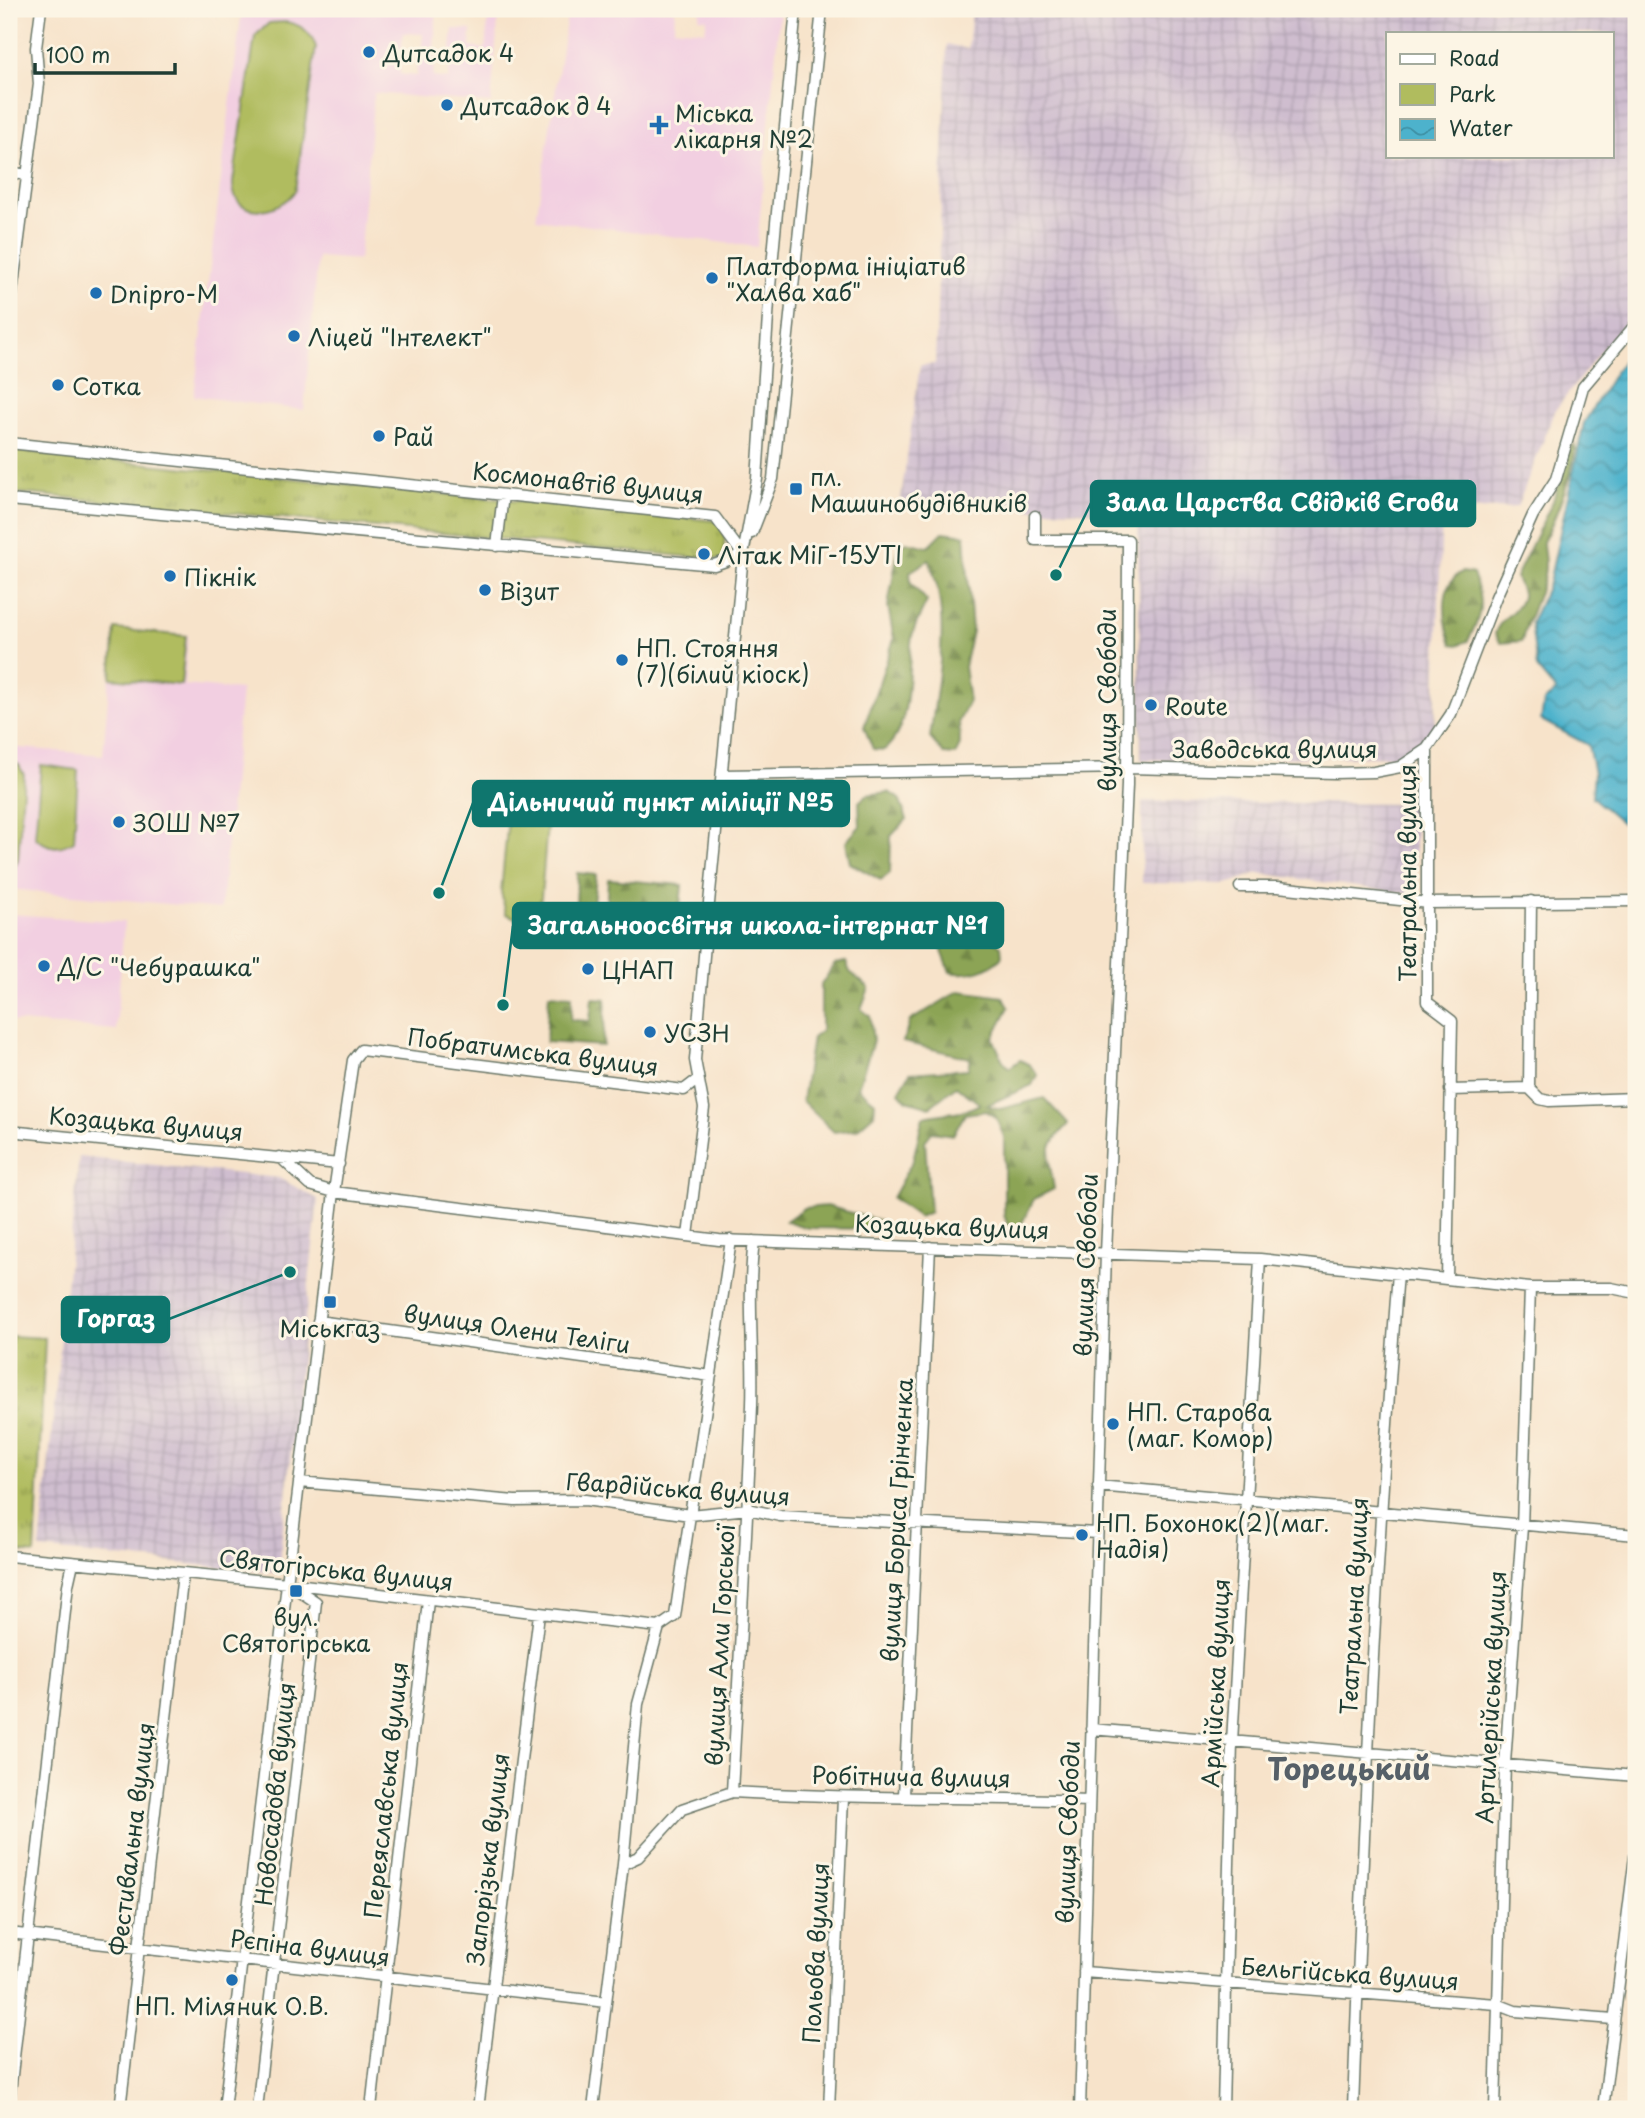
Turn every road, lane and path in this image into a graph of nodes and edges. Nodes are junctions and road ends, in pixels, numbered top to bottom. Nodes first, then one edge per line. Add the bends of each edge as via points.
1 (41, 9) edge
2 (796, 9) edge
3 (822, 9) edge
4 (9, 173) edge
5 (27, 175) junction
6 (9, 316) edge
7 (1636, 324) edge
8 (9, 443) edge
9 (503, 495) junction
10 (9, 500) edge
11 (1035, 516) dead end
12 (497, 546) junction
13 (743, 555) junction
14 (1427, 749) junction
15 (1128, 768) junction
16 (723, 775) junction
17 (1240, 887) dead end
18 (1531, 901) junction
19 (1636, 901) edge
20 (1428, 903) junction
21 (361, 1050) joint
22 (697, 1080) junction
23 (1529, 1087) junction
24 (1450, 1090) junction
25 (1636, 1098) edge
26 (9, 1131) edge
27 (280, 1157) junction
28 (338, 1164) junction
29 (334, 1192) junction
30 (688, 1236) junction
31 (731, 1240) junction
32 (754, 1241) junction
33 (930, 1247) junction
34 (1106, 1253) junction
35 (1260, 1259) junction
36 (1398, 1273) junction
37 (1447, 1279) junction
38 (1530, 1288) junction
39 (1636, 1293) edge
40 (318, 1321) junction
41 (711, 1376) junction
42 (299, 1482) junction
43 (1098, 1486) junction
44 (1247, 1498) junction
45 (748, 1509) junction
46 (1379, 1510) junction
47 (690, 1514) junction
48 (918, 1523) junction
49 (1522, 1527) junction
50 (1097, 1533) junction
51 (1636, 1535) edge
52 (9, 1556) edge
53 (73, 1563) junction
54 (183, 1574) junction
55 (287, 1583) junction
56 (428, 1601) junction
57 (539, 1614) junction
58 (659, 1627) junction
59 (1091, 1729) junction
60 (1232, 1742) junction
61 (1365, 1753) junction
62 (1505, 1763) junction
63 (1636, 1776) edge
64 (732, 1791) junction
65 (904, 1795) junction
66 (843, 1798) junction
67 (1089, 1801) junction
68 (1636, 1848) edge
69 (623, 1864) junction
70 (9, 1933) edge
71 (27, 1935) junction
72 (139, 1948) junction
73 (242, 1960) junction
74 (276, 1964) junction
75 (1084, 1972) junction
76 (385, 1976) junction
77 (1225, 1986) junction
78 (491, 1989) junction
79 (1357, 1994) junction
80 (606, 2002) junction
81 (1497, 2004) junction
82 (1614, 2019) junction
83 (9, 2101) edge
84 (120, 2109) edge
85 (224, 2109) edge
86 (257, 2109) edge
87 (371, 2109) edge
88 (478, 2109) edge
89 (593, 2109) edge
90 (829, 2109) edge
91 (1080, 2109) edge
92 (1223, 2109) edge
93 (1353, 2109) edge
94 (1495, 2109) edge
95 (1603, 2109) edge

1 - 5 street
2 - 13 street via 757,479
3 - 13 street via 773,479
4 - 5 street
5 - 6 street
7 - 14 street, Заводська вулиця via 1583,387 1556,479 1533,515 1496,597 1451,714
8 - 9 street, Космонавтів вулиця
9 - 12 street
9 - 13 street, Космонавтів вулиця via 715,517
10 - 12 street
11 - 15 street, вулиця Свободи via 1035,540 1128,540
12 - 13 street via 714,565
13 - 16 street
14 - 15 street, Заводська вулиця via 1401,767 1374,772
14 - 20 street, Театральна вулиця
15 - 16 street, Заводська вулиця
15 - 34 street, вулиця Свободи
16 - 22 street via 696,1047
17 - 20 street
18 - 19 street
18 - 20 street
18 - 23 street
20 - 24 street, Театральна вулиця via 1427,1002 1452,1021
21 - 22 street, Побратимська вулиця via 661,1088 684,1090
21 - 28 street, Новосадова вулиця via 353,1060
22 - 30 street via 704,1108
23 - 24 street
23 - 25 street via 1540,1099 1549,1101
24 - 37 street, Театральна вулиця
26 - 27 street, Козацька вулиця
27 - 28 street, Козацька вулиця
27 - 29 street, Козацька вулиця via 310,1185
28 - 29 street, Новосадова вулиця
29 - 30 street, Козацька вулиця
29 - 40 street, Новосадова вулиця
30 - 31 street, Козацька вулиця
31 - 32 street, Козацька вулиця
31 - 41 street, вулиця Алли Горської
32 - 33 street, Козацька вулиця
32 - 45 street, вулиця Алли Горської via 748,1286 754,1349
33 - 34 street, Козацька вулиця
33 - 48 street, вулиця Бориса Грінченка
34 - 35 street, Козацька вулиця
34 - 43 street, вулиця Свободи
35 - 36 street, Козацька вулиця
35 - 44 street, Армійська вулиця
36 - 37 street, Козацька вулиця
36 - 46 street, Театральна вулиця
37 - 38 street, Козацька вулиця
38 - 39 street, Козацька вулиця via 1611,1288
38 - 49 street, Артилерійська вулиця
40 - 41 street, вулиця Олени Теліги
40 - 42 street, Новосадова вулиця
41 - 47 street, вулиця Алли Горської
42 - 47 street, Гвардійська вулиця via 515,1501 585,1500
42 - 55 street, Новосадова вулиця
43 - 44 street
43 - 50 street, вулиця Свободи
44 - 46 street
44 - 60 street, Армійська вулиця
45 - 47 street, Гвардійська вулиця
45 - 48 street, Гвардійська вулиця via 780,1516
45 - 64 street, вулиця Алли Горської
46 - 49 street
46 - 61 street, Театральна вулиця
47 - 58 street, вулиця Алли Горської via 675,1616
48 - 50 street, Гвардійська вулиця
48 - 65 street, вулиця Бориса Грінченка
49 - 51 street
49 - 62 street, Артилерійська вулиця
50 - 59 street, вулиця Свободи
52 - 53 street, Святогірська вулиця
53 - 54 street, Святогірська вулиця
53 - 71 street
54 - 55 street, Святогірська вулиця
54 - 72 street, Фестивальна вулиця
55 - 56 street, Святогірська вулиця
55 - 73 street, Новосадова вулиця
55 - 74 street, Новосадова вулиця via 317,1602
56 - 57 street, Святогірська вулиця
56 - 76 street, Переяславська вулиця
57 - 58 street, Святогірська вулиця
57 - 78 street, Запорізька вулиця
58 - 69 street, вулиця Алли Горської via 638,1704
59 - 60 street
59 - 67 street, вулиця Свободи
60 - 61 street
60 - 77 street, Армійська вулиця
61 - 62 street
61 - 79 street, Театральна вулиця
62 - 63 street
62 - 81 street, Артилерійська вулиця
64 - 66 street, Робітнича вулиця
64 - 69 street, вулиця Алли Горської via 682,1810 638,1857
65 - 66 street, Робітнича вулиця
65 - 67 street, Робітнича вулиця
66 - 90 street, Польова вулиця
67 - 75 street, вулиця Свободи
68 - 82 street
69 - 80 street, вулиця Алли Горської
70 - 71 street, Рєпіна вулиця
71 - 72 street, Рєпіна вулиця
71 - 83 street
72 - 73 street, Рєпіна вулиця
72 - 84 street, Фестивальна вулиця
73 - 74 street, Рєпіна вулиця
73 - 85 street, Новосадова вулиця
74 - 76 street, Рєпіна вулиця
74 - 86 street, Новосадова вулиця
75 - 77 street, Бельгійська вулиця
75 - 91 street, вулиця Свободи
76 - 78 street, Рєпіна вулиця
76 - 87 street, Переяславська вулиця
77 - 79 street, Бельгійська вулиця
77 - 92 street, Армійська вулиця
78 - 80 street, Рєпіна вулиця
78 - 88 street, Запорізька вулиця
79 - 81 street, Бельгійська вулиця
79 - 93 street, Театральна вулиця
80 - 89 street, вулиця Алли Горської
81 - 82 street, Бельгійська вулиця via 1515,2011
81 - 94 street, Артилерійська вулиця
82 - 95 street

